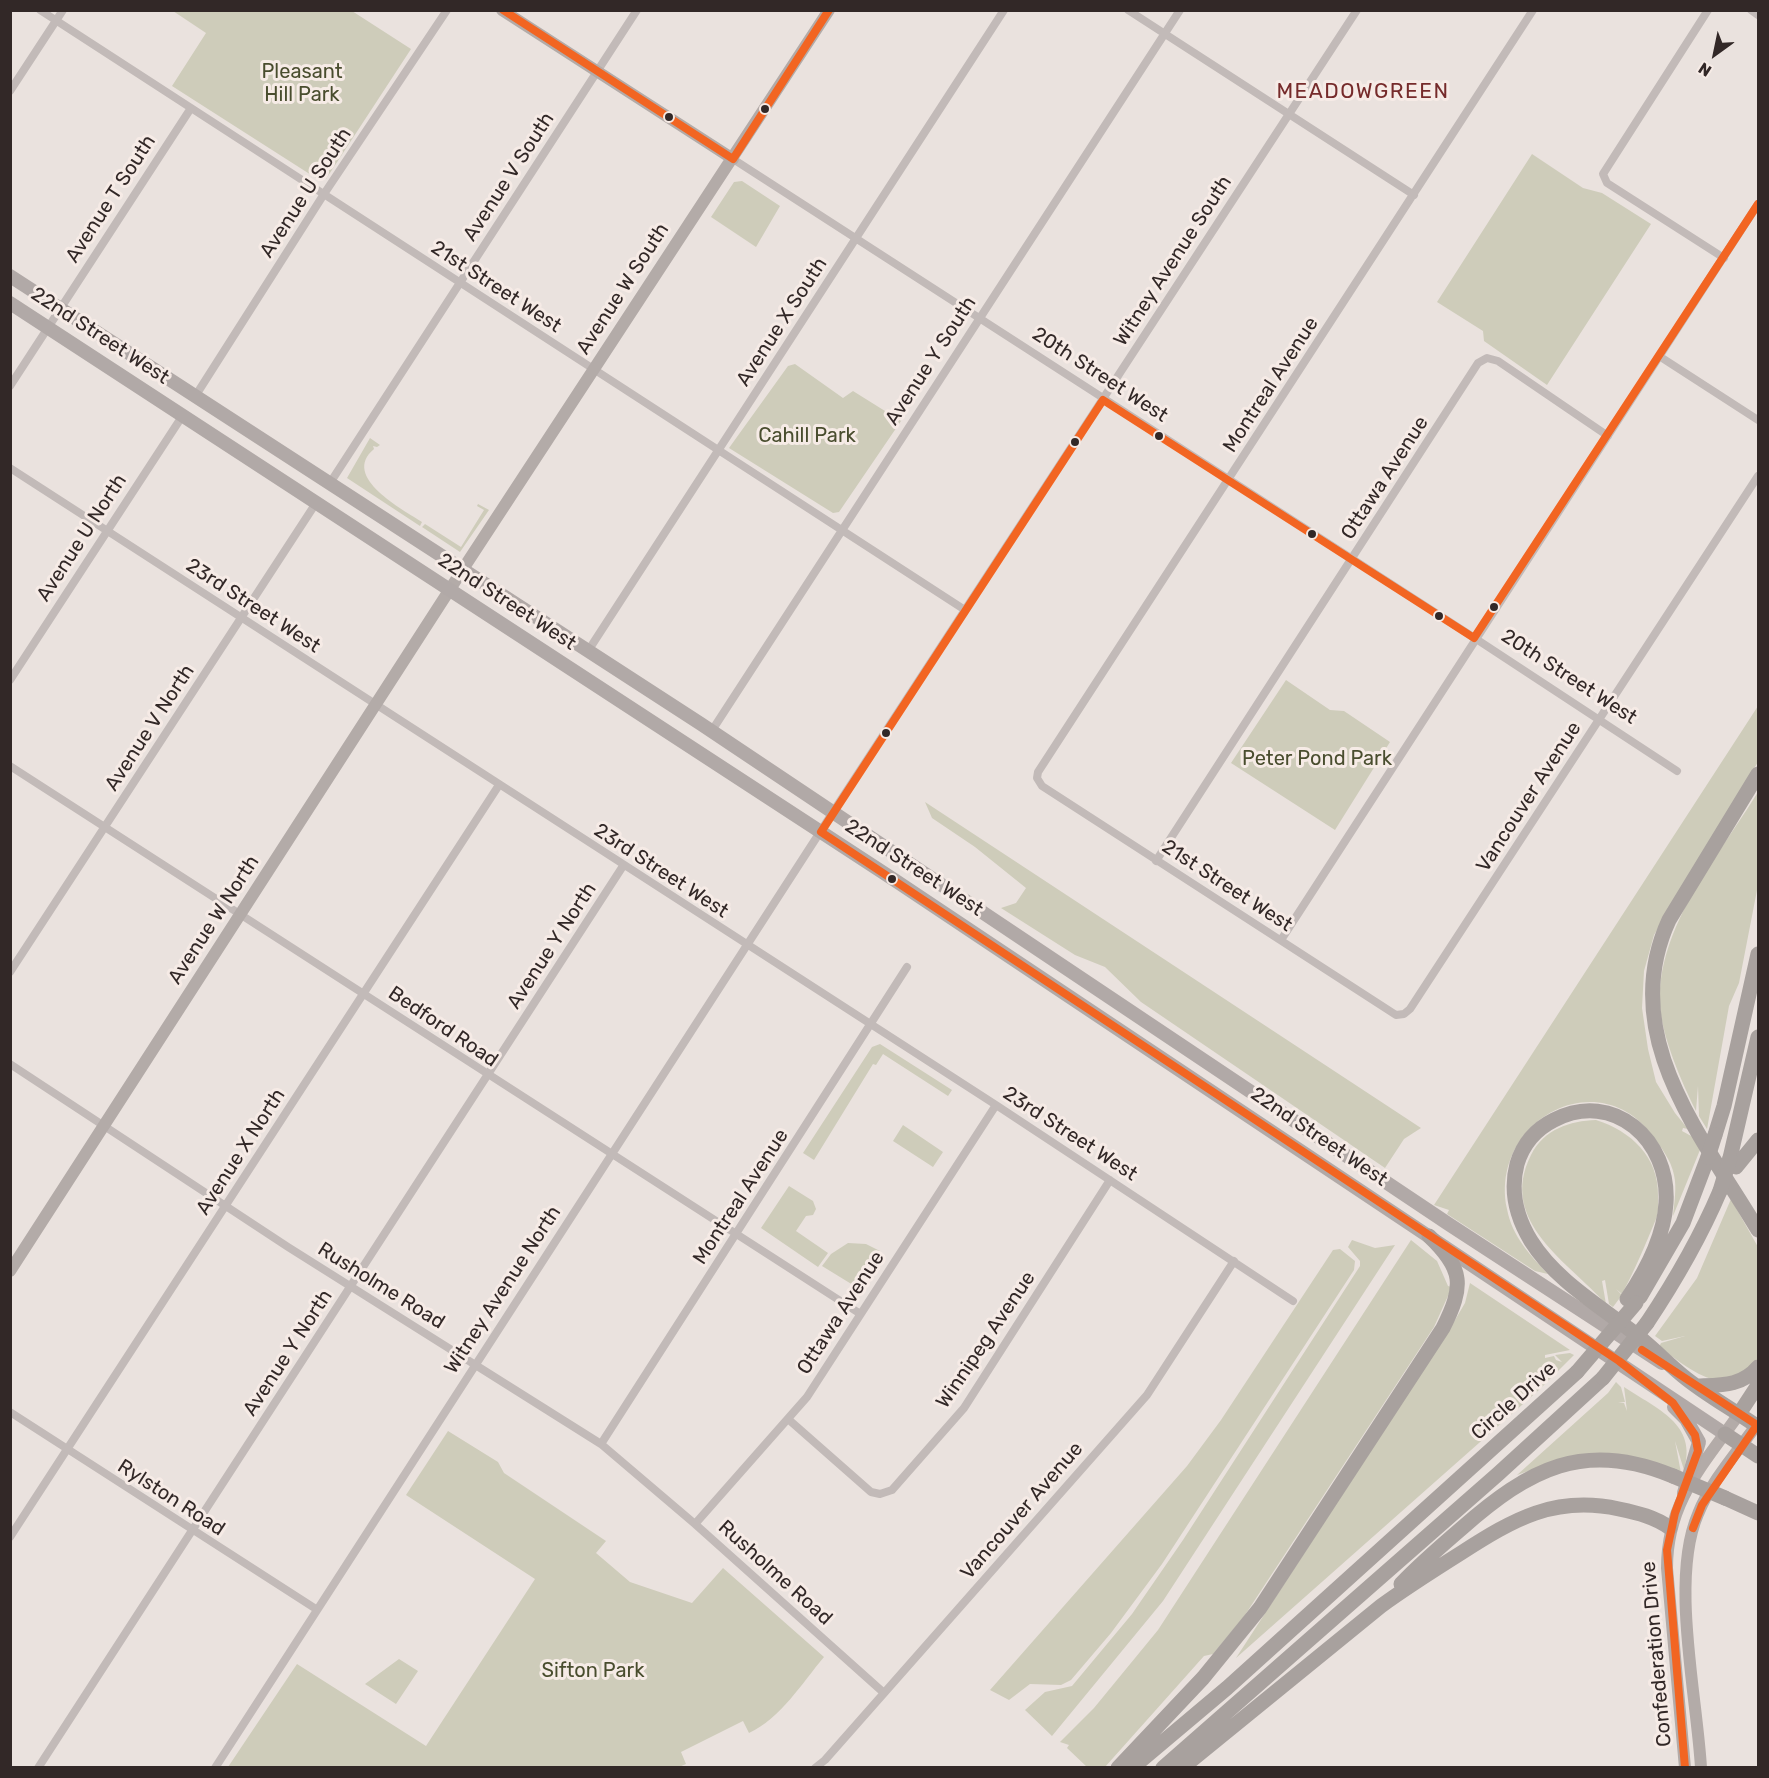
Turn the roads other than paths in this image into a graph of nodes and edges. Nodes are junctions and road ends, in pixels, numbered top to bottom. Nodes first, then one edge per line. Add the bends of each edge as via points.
1 (40, 10) edge
2 (63, 10) edge
3 (447, 10) edge
4 (502, 10) edge
5 (638, 10) edge
6 (829, 10) edge
7 (1004, 10) edge
8 (1128, 10) edge
9 (1180, 10) edge
10 (1357, 10) edge
11 (1533, 10) edge
12 (1708, 10) edge
13 (1751, 10) edge
14 (1758, 15) edge
15 (56, 21) junction
16 (1165, 34) junction
17 (597, 72) junction
18 (10, 91) edge
19 (191, 108) junction
20 (1289, 114) junction
21 (733, 159) junction
22 (324, 194) junction
23 (1414, 195) junction
24 (1758, 204) edge
25 (855, 239) junction
26 (1724, 258) junction
27 (10, 276) edge
28 (459, 282) junction
29 (10, 303) edge
30 (60, 308) junction
31 (978, 320) junction
32 (48, 327) junction
33 (1659, 356) junction
34 (594, 369) junction
35 (10, 386) edge
36 (196, 395) junction
37 (1103, 400) junction
38 (183, 415) junction
39 (1758, 420) edge
40 (1608, 436) junction
41 (718, 450) junction
42 (10, 468) edge
43 (1758, 476) edge
44 (1228, 480) junction
45 (330, 483) junction
46 (316, 503) junction
47 (107, 531) junction
48 (842, 531) junction
49 (1352, 559) junction
50 (463, 569) junction
51 (450, 589) junction
52 (965, 610) junction
53 (241, 618) junction
54 (1474, 638) junction
55 (588, 651) junction
56 (10, 680) edge
57 (375, 706) junction
58 (1599, 720) junction
59 (711, 732) junction
60 (10, 766) edge
61 (1677, 771) dead end
62 (1758, 774) edge
63 (1037, 778) joint
64 (499, 785) junction
65 (833, 812) junction
66 (105, 827) junction
67 (821, 832) junction
68 (1156, 861) junction
69 (623, 867) junction
70 (241, 915) junction
71 (1281, 940) junction
72 (747, 946) junction
73 (1758, 954) edge
74 (907, 967) dead end
75 (10, 972) edge
76 (364, 994) junction
77 (1404, 1014) joint
78 (870, 1024) junction
79 (1758, 1037) edge
80 (10, 1064) edge
81 (488, 1076) junction
82 (996, 1106) junction
83 (105, 1126) junction
84 (1758, 1141) edge
85 (611, 1155) junction
86 (1733, 1163) junction
87 (1110, 1180) junction
88 (226, 1205) junction
89 (1758, 1230) edge
90 (736, 1236) junction
91 (1429, 1236) junction
92 (1234, 1261) junction
93 (10, 1271) edge
94 (351, 1287) junction
95 (1293, 1301) dead end
96 (1632, 1301) junction
97 (859, 1313) junction
98 (474, 1365) junction
99 (1758, 1367) edge
100 (1684, 1377) junction
101 (1758, 1385) edge
102 (1654, 1386) junction
103 (1698, 1386) junction
104 (10, 1412) edge
105 (1739, 1414) junction
106 (788, 1419) junction
107 (1758, 1425) edge
108 (1725, 1434) junction
109 (601, 1444) junction
110 (1743, 1445) junction
111 (67, 1449) junction
112 (1758, 1456) edge
113 (1683, 1493) junction
114 (1758, 1513) edge
115 (695, 1524) junction
116 (1670, 1528) junction
117 (191, 1530) junction
118 (10, 1537) edge
119 (1381, 1606) junction
120 (316, 1609) junction
121 (884, 1693) junction
122 (1174, 1735) junction
123 (38, 1767) edge
124 (215, 1767) edge
125 (815, 1767) edge
126 (1118, 1767) edge
127 (1132, 1767) edge
128 (1144, 1767) edge
129 (1163, 1767) edge
130 (1182, 1767) edge
131 (1685, 1767) edge
132 (1701, 1767) edge

1 - 15 street, 21st Street West
2 - 15 street
3 - 22 street, Avenue U South
4 - 17 main road, 20th Street West
5 - 17 street, Avenue V South
6 - 21 main road, Avenue W South
7 - 25 street, Avenue X South
8 - 16 street
9 - 16 street, Avenue Y South
10 - 20 street, Witney Avenue South
11 - 23 street, Montreal Avenue
12 - 26 street via 1603,174 1607,183
13 - 14 street
15 - 18 street
15 - 19 street, 21st Street West
16 - 20 street
16 - 31 street, Avenue Y South
17 - 21 main road, 20th Street West
17 - 28 street, Avenue V South
19 - 22 street, 21st Street West
19 - 30 street, Avenue T South
20 - 23 street
20 - 37 street, Witney Avenue South
21 - 25 street, 20th Street West
21 - 34 main road, Avenue W South
22 - 28 street, 21st Street West
22 - 36 street, Avenue U South
23 - 44 street, Montreal Avenue
24 - 26 street
25 - 31 street, 20th Street West
25 - 41 street, Avenue X South
26 - 33 street
27 - 30 main road, 22nd Street West
28 - 34 street, 21st Street West
28 - 45 street, Avenue V South
29 - 32 main road, 22nd Street West
30 - 32 street, Avenue T South
30 - 36 main road, 22nd Street West
31 - 37 street, 20th Street West
31 - 48 street, Avenue Y South
32 - 35 street, Avenue T South
32 - 38 main road, 22nd Street West
33 - 39 street
33 - 40 street
34 - 41 street, 21st Street West
34 - 50 main road, Avenue W South
36 - 45 main road, 22nd Street West
37 - 44 street, 20th Street West
37 - 52 street, Witney Avenue South
38 - 46 main road, 22nd Street West
38 - 47 street, Avenue U North
40 - 49 street, Ottawa Avenue via 1498,361 1487,358 1478,363
40 - 54 street
41 - 48 street, 21st Street West
41 - 55 street, Avenue X South
42 - 47 street, 23rd Street West
43 - 58 street, Vancouver Avenue
44 - 49 street, 20th Street West
44 - 63 street, Montreal Avenue
45 - 50 main road, 22nd Street West
46 - 51 main road, 22nd Street West
46 - 53 street, Avenue V North
47 - 53 street, 23rd Street West
47 - 56 street, Avenue U North
48 - 52 street, 21st Street West
48 - 59 street, Avenue Y South
49 - 54 street, 20th Street West
49 - 68 street, Ottawa Avenue
50 - 51 main road, Avenue W South
50 - 55 main road, 22nd Street West
51 - 57 main road, Avenue W North
51 - 67 main road, 22nd Street West
52 - 65 street, Witney Avenue South
53 - 57 street, 23rd Street West
53 - 66 street, Avenue V North
54 - 58 street, 20th Street West
54 - 71 street
55 - 59 main road, 22nd Street West
57 - 64 street, 23rd Street West
57 - 70 main road, Avenue W North
58 - 61 street, 20th Street West
58 - 77 street, Vancouver Avenue
59 - 65 main road, 22nd Street West
60 - 66 street, Bedford Road
62 - 89 highway via 1661,937 1653,969 1652,1001 1659,1045 1675,1088
63 - 68 street, 21st Street West via 1042,786
64 - 69 street, 23rd Street West
64 - 76 street, Avenue X North
65 - 67 street, Witney Avenue South
65 - 100 main road, 22nd Street West
66 - 70 street, Bedford Road
66 - 75 street, Avenue V North
67 - 72 street, Witney Avenue North
67 - 91 main road, 22nd Street West
68 - 71 street, 21st Street West
69 - 72 street, 23rd Street West
69 - 81 street, Avenue Y North
70 - 76 street, Bedford Road
70 - 83 main road, Avenue W North
71 - 77 street, 21st Street West via 1396,1015
72 - 78 street, 23rd Street West
72 - 85 street, Witney Avenue North
73 - 96 highway, Circle Drive, bridge via 1724,1106 1708,1157 1683,1223
74 - 78 street, Montreal Avenue
76 - 81 street, Bedford Road
76 - 88 street, Avenue X North
78 - 82 street, 23rd Street West
78 - 90 street, Montreal Avenue
79 - 86 highway
80 - 83 street, Rusholme Road
81 - 85 street, Bedford Road
81 - 94 street, Avenue Y North
82 - 87 street, 23rd Street West
82 - 97 street, Ottawa Avenue
83 - 88 street, Rusholme Road
83 - 93 main road, Avenue W North
84 - 86 highway
85 - 90 street, Bedford Road
85 - 98 street, Witney Avenue North
86 - 129 highway, bridge via 1675,1281 1603,1377
87 - 92 street, 23rd Street West
87 - 106 street, Winnipeg Avenue via 964,1408 892,1491 871,1492
88 - 94 street, Rusholme Road
88 - 111 street, Avenue X North
90 - 97 street, Bedford Road
90 - 109 street, Montreal Avenue
91 - 102 main road, 22nd Street West
91 - 126 highway via 1447,1252 1459,1281 1443,1328 1260,1608 1203,1678
92 - 95 street, 23rd Street West
92 - 121 street, Vancouver Avenue via 1147,1395
94 - 98 street, Rusholme Road
94 - 117 street, Avenue Y North
96 - 100 highway via 1661,1232 1666,1196 1661,1167 1646,1137 1624,1120 1591,1110 1565,1114 1534,1134 1520,1155 1514,1194 1524,1228 1538,1251 1559,1273
96 - 122 highway, Circle Drive, bridge via 1577,1372
97 - 106 street, Ottawa Avenue via 807,1397
98 - 109 street, Rusholme Road
98 - 120 street, Witney Avenue North
99 - 103 highway via 1734,1384
100 - 103 highway, 22nd Street West
101 - 105 highway
102 - 108 main road, 22nd Street West
102 - 113 main road via 1686,1419 1699,1442
103 - 105 highway, 22nd Street West
104 - 111 street, Rylston Road
105 - 107 highway, 22nd Street West
105 - 108 main road, Confederation Drive
106 - 115 street, Ottawa Avenue
107 - 110 main road, Confederation Drive
108 - 110 highway, 22nd Street West
108 - 113 main road, Confederation Drive
109 - 115 street, Rusholme Road
110 - 112 highway, 22nd Street West
110 - 132 main road, Confederation Drive via 1702,1505 1689,1543 1684,1579
111 - 117 street, Rylston Road
111 - 118 street, Avenue X North
113 - 116 main road, Confederation Drive
114 - 119 highway, bridge via 1655,1469 1626,1462 1568,1463 1544,1471 1493,1500
115 - 121 street, Rusholme Road
116 - 119 highway via 1656,1519 1608,1507 1584,1504 1552,1508 1502,1527
116 - 131 main road, Confederation Drive via 1667,1568
117 - 120 street, Rylston Road
117 - 123 street, Avenue Y North
119 - 130 highway
120 - 124 street, Witney Avenue North
121 - 125 street, Vancouver Avenue
122 - 127 highway, Circle Drive
122 - 128 highway

